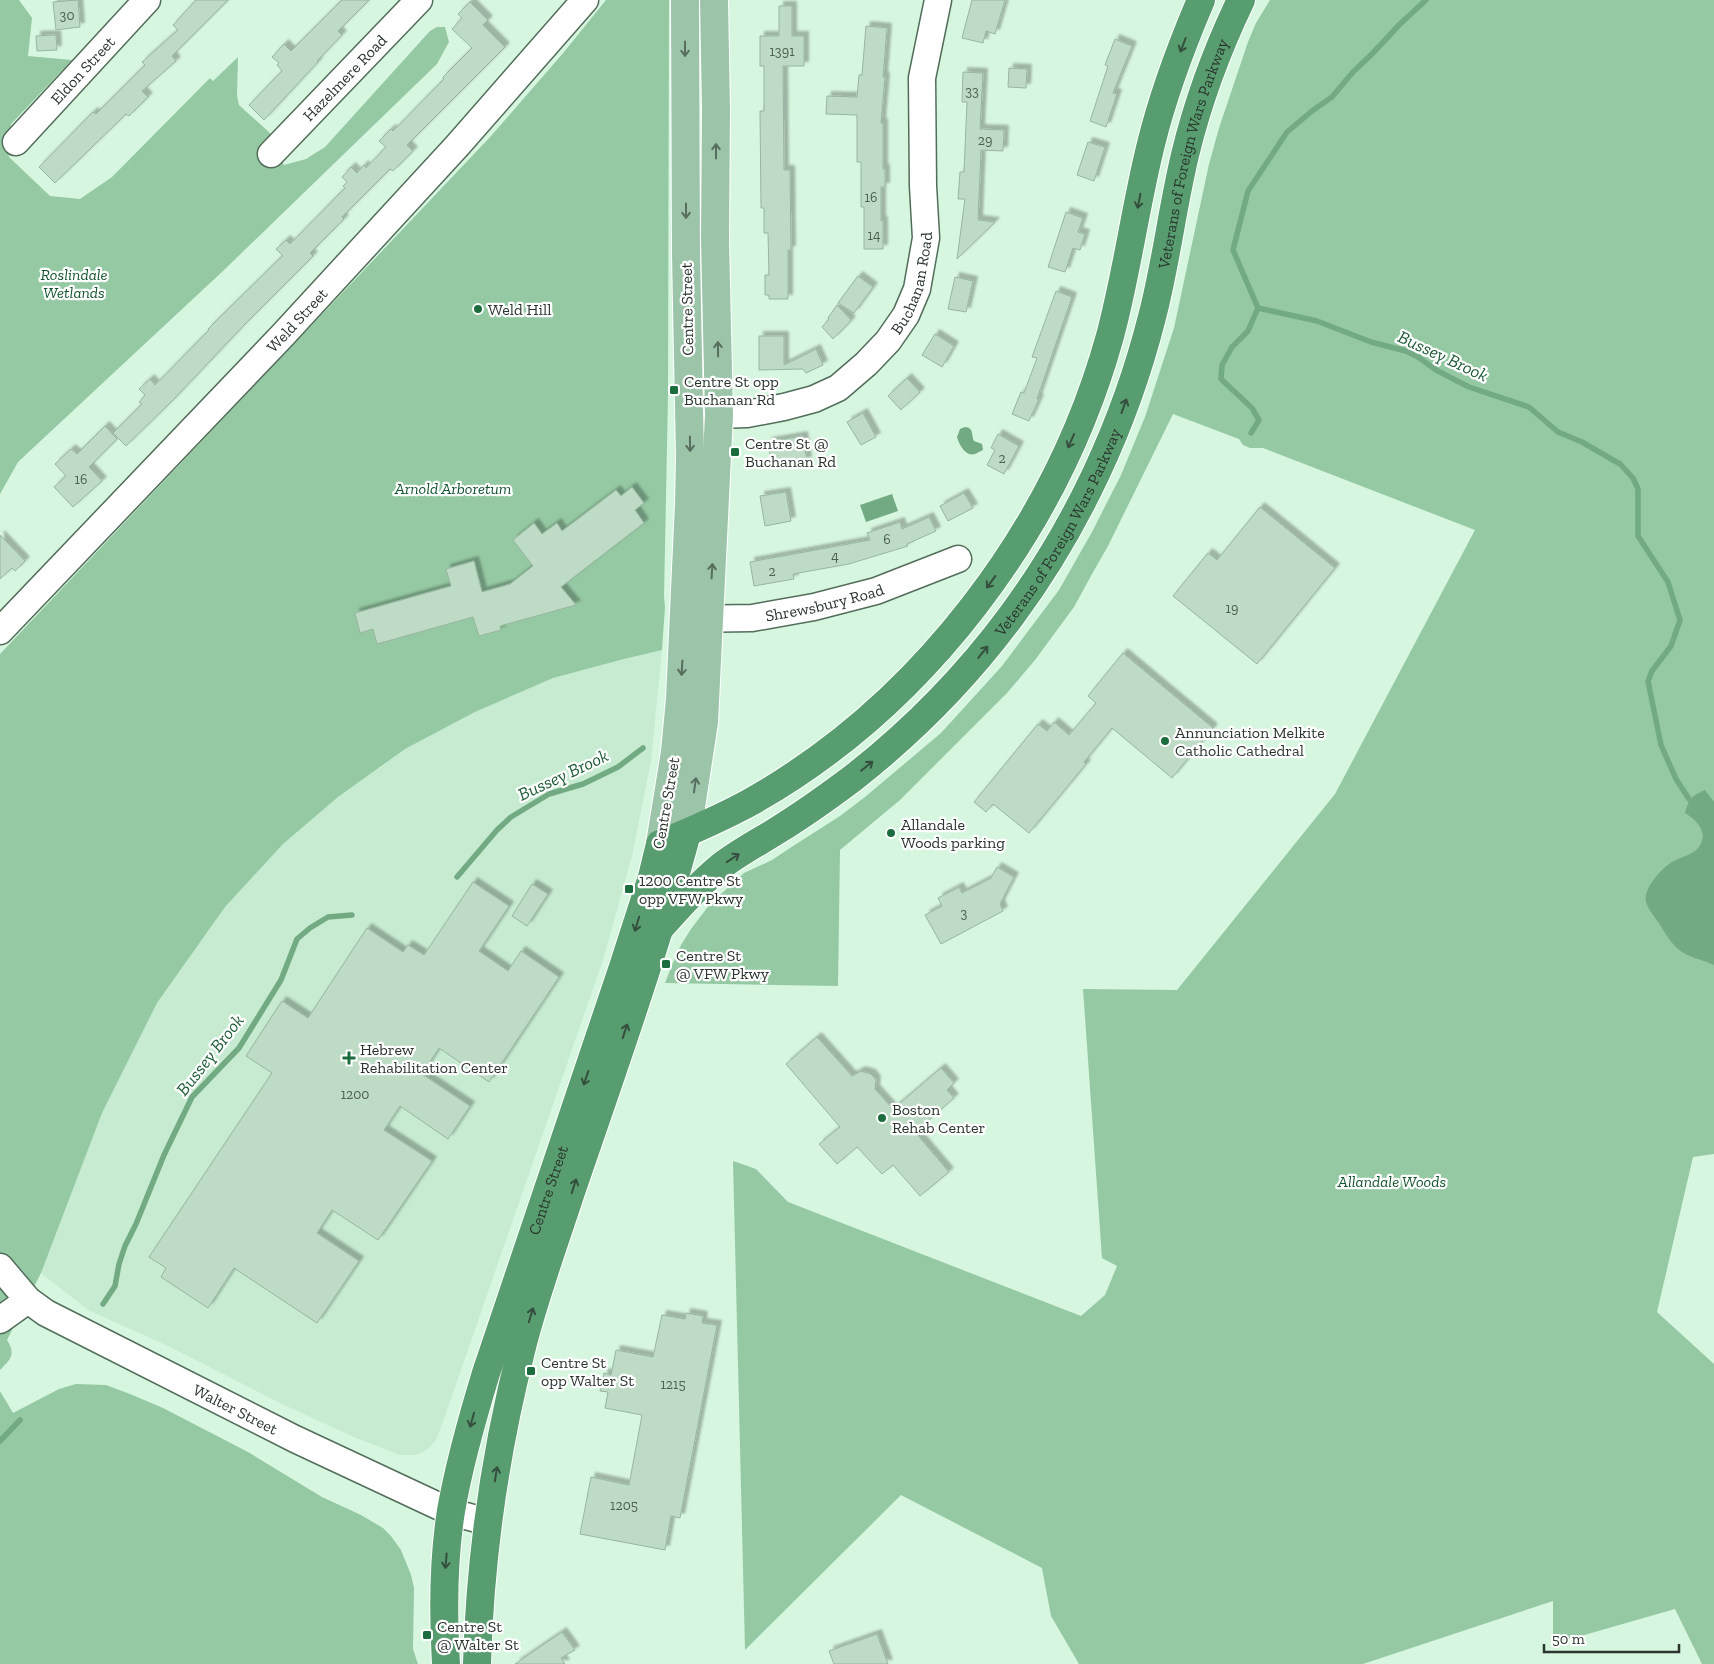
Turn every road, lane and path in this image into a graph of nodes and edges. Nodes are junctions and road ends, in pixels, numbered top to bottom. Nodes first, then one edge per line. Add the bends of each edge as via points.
1 (148, 0) edge
2 (419, 0) edge
3 (585, 0) edge
4 (685, 0) edge
5 (714, 0) edge
6 (938, 0) edge
7 (1201, 0) edge
8 (1241, 0) edge
9 (16, 142) dead end
10 (271, 154) dead end
11 (686, 254) junction
12 (716, 254) junction
13 (1123, 280) junction
14 (1159, 288) junction
15 (719, 415) junction
16 (689, 416) junction
17 (958, 559) dead end
18 (697, 619) junction
19 (0, 630) edge
20 (687, 833) junction
21 (660, 844) junction
22 (660, 928) junction
23 (0, 1267) edge
24 (28, 1300) junction
25 (0, 1320) edge
26 (451, 1512) junction
27 (488, 1522) junction
28 (446, 1664) edge
29 (477, 1664) edge

1 - 9 street, Eldon Street
2 - 10 street, Hazelmere Road
3 - 19 street, Weld Street via 457,146 289,328
4 -> 11 main road, Centre Street
12 -> 5 main road, Centre Street
6 - 15 street, Buchanan Road via 922,78 926,238 917,289 906,315 888,341 838,388 784,407
7 -> 13 highway, Veterans of Foreign Wars Parkway via 1159,115
8 - 14 highway, Veterans of Foreign Wars Parkway via 1214,61 1193,123
11 - 12 main road
11 - 16 main road, Centre Street
15 -> 12 main road, Centre Street
13 - 14 highway
13 -> 20 highway, Veterans of Foreign Wars Parkway via 1101,366 1065,456 1020,539 964,618 900,689 827,751 747,804
22 -> 14 highway, Veterans of Foreign Wars Parkway via 723,865 812,807 878,757 947,692 992,641 1050,558 1098,470 1133,380
15 - 16 street, Buchanan Road
18 -> 15 main road, Centre Street
16 -> 18 main road, Centre Street via 689,504
17 - 18 street, Shrewsbury Road via 876,591 814,607 752,618
20 -> 18 main road, Centre Street via 704,722
18 -> 21 main road, Centre Street via 680,699
20 - 21 highway, Veterans of Foreign Wars Parkway
20 - 22 highway, Centre Street
21 -> 26 highway, Centre Street via 621,975 486,1373 466,1442
27 -> 22 highway, Centre Street via 527,1328
23 - 24 street, Walter Street
24 - 25 street
24 - 26 street, Walter Street via 46,1313 295,1439
26 - 27 street, Walter Street
26 -> 28 highway, Centre Street via 444,1593
27 - 29 highway, Centre Street

